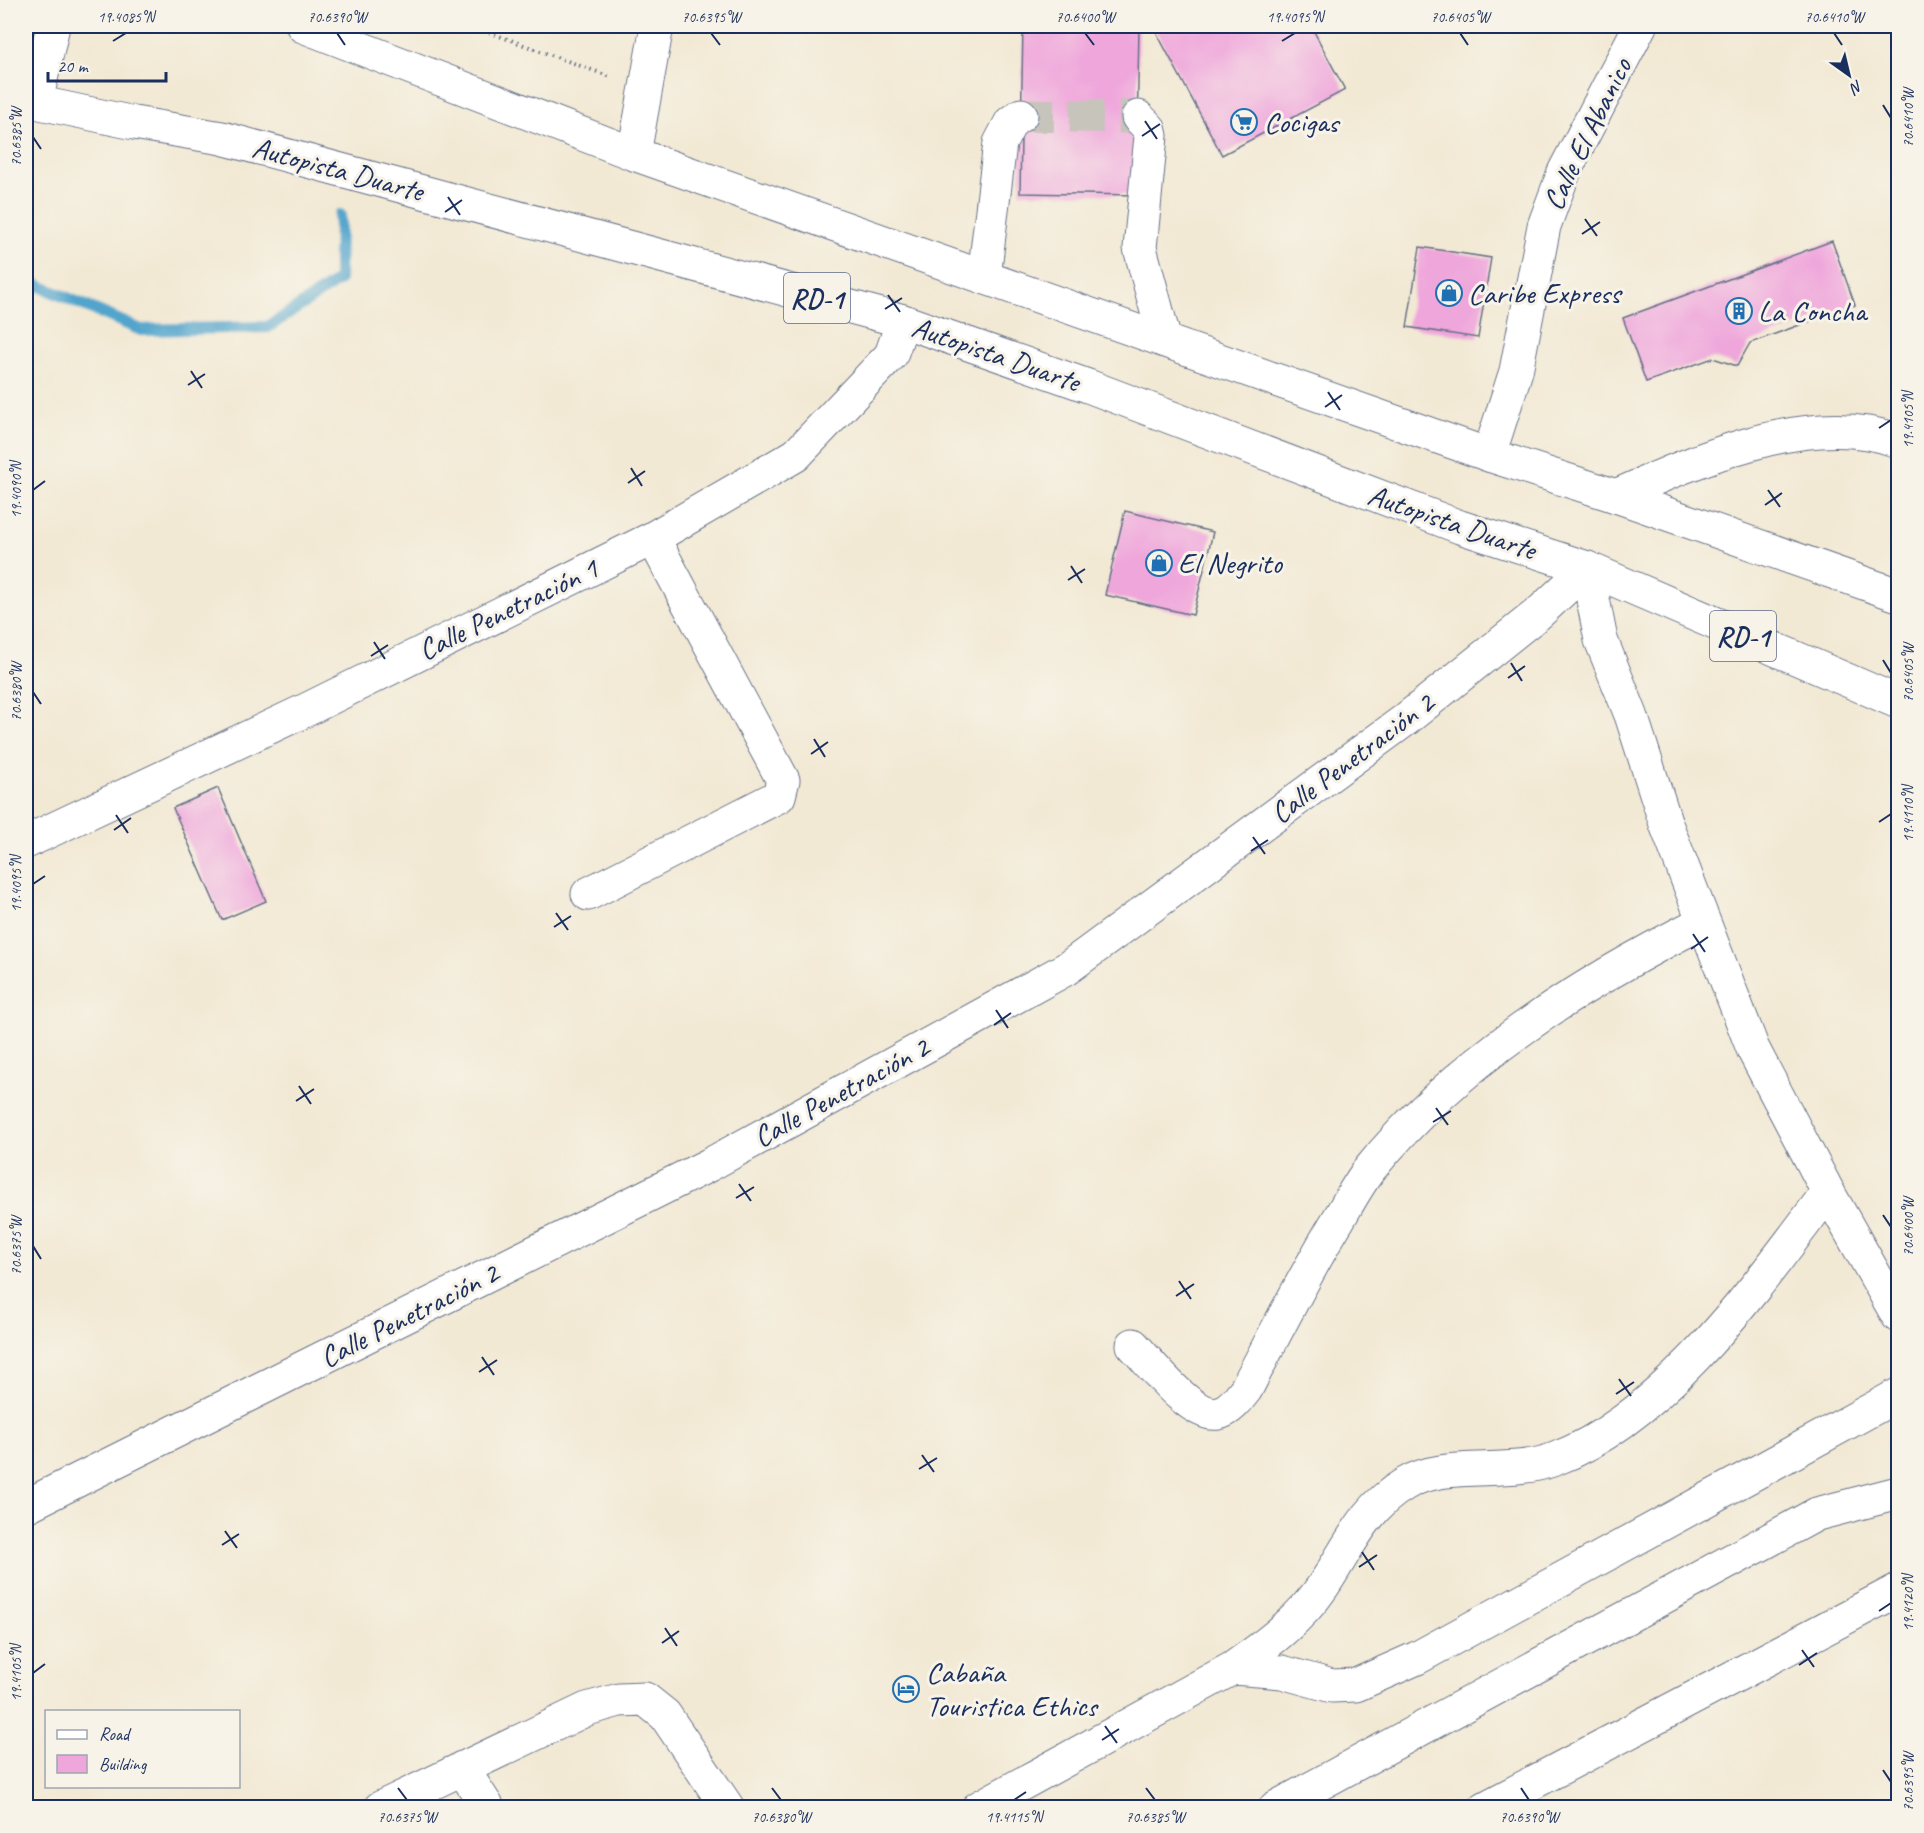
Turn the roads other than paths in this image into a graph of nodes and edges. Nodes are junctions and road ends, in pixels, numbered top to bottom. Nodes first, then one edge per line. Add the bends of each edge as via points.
1 (53, 26) edge
2 (303, 26) edge
3 (657, 26) edge
4 (1640, 26) edge
5 (31, 101) edge
6 (1021, 115) dead end
7 (1138, 117) dead end
8 (634, 154) junction
9 (984, 277) junction
10 (903, 321) junction
11 (1165, 341) junction
12 (1899, 441) edge
13 (1489, 455) junction
14 (1616, 496) junction
15 (653, 538) junction
16 (1587, 568) junction
17 (1899, 595) edge
18 (1899, 702) edge
19 (26, 842) edge
20 (588, 894) dead end
21 (1703, 922) junction
22 (1828, 1192) junction
23 (1899, 1316) edge
24 (1133, 1346) dead end
25 (1899, 1395) edge
26 (1899, 1493) edge
27 (26, 1506) edge
28 (1899, 1590) edge
29 (1233, 1668) junction
30 (462, 1768) junction
31 (380, 1808) edge
32 (488, 1808) edge
33 (728, 1808) edge
34 (978, 1808) edge
35 (1275, 1808) edge
36 (1485, 1808) edge

1 - 5 main road
2 - 8 main road, RD-1
3 - 8 main road
4 - 13 main road, Calle El Abanico via 1564,172 1544,226 1516,370
5 - 10 main road, Autopista Duarte / RD-1 via 222,138
6 - 9 main road via 1011,122 1000,143
7 - 11 main road via 1151,136 1140,248
8 - 9 main road, RD-1
9 - 11 main road, RD-1
10 - 15 main road, Calle Penetración 1 via 891,355 796,455
10 - 16 main road, Autopista Duarte / RD-1 via 1088,386 1460,527
11 - 13 main road, RD-1
12 - 14 main road via 1842,429 1798,433 1701,458
13 - 14 main road, RD-1
14 - 17 main road, RD-1
15 - 19 main road, Calle Penetración 1 via 306,710
15 - 20 main road via 783,780 783,789 779,796
16 - 18 main road, Autopista Duarte / RD-1
16 - 21 main road via 1601,640
16 - 27 main road, Calle Penetración 2 via 1540,612 1405,720 1066,969 709,1165
21 - 22 main road via 1753,1049
21 - 24 main road via 1542,1016 1445,1088 1368,1172 1307,1272 1246,1389 1232,1406 1220,1413 1205,1413 1191,1405
22 - 23 main road
22 - 29 main road via 1734,1312 1677,1374 1622,1424 1586,1446 1520,1469 1432,1474 1406,1483 1382,1501 1354,1532 1322,1587 1292,1622
25 - 29 main road via 1356,1685 1332,1686 1282,1672
26 - 35 main road via 1817,1514
28 - 36 main road
29 - 34 main road
30 - 31 main road
30 - 32 main road
30 - 33 main road via 587,1709 619,1700 645,1699 665,1715

